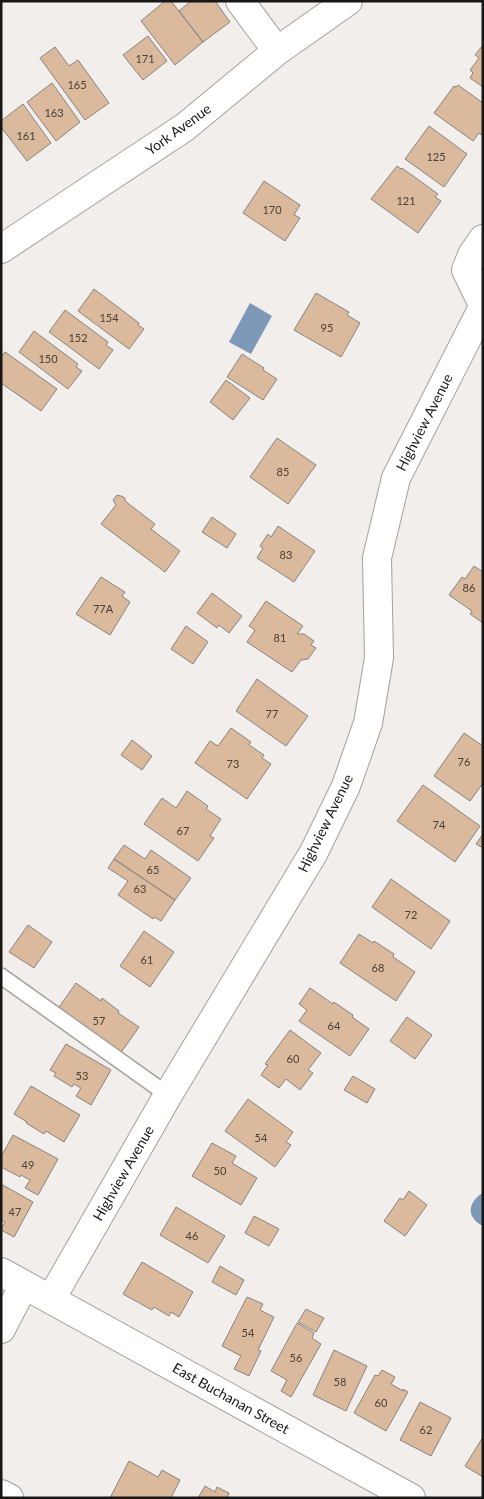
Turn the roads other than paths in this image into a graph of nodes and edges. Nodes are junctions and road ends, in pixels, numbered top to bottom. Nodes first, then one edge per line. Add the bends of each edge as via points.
1 (240, 1) edge
2 (348, 1) edge
3 (277, 51) junction
4 (483, 239) edge
5 (1, 249) edge
6 (483, 306) edge
7 (1, 976) edge
8 (168, 1095) junction
9 (13, 1278) edge
10 (51, 1299) junction
11 (1, 1329) edge
12 (1, 1494) edge
13 (9, 1498) edge
14 (411, 1498) edge

1 - 3 street
2 - 3 street, York Avenue
3 - 5 street, York Avenue via 185,127
4 - 6 street, Highview Avenue via 466,270
6 - 8 street, Highview Avenue via 396,478 378,558 379,658 368,723 346,786 314,852
7 - 8 lane
8 - 10 street, Highview Avenue
9 - 10 street, East Buchanan Street
9 - 11 street
10 - 14 street, East Buchanan Street
12 - 13 street

